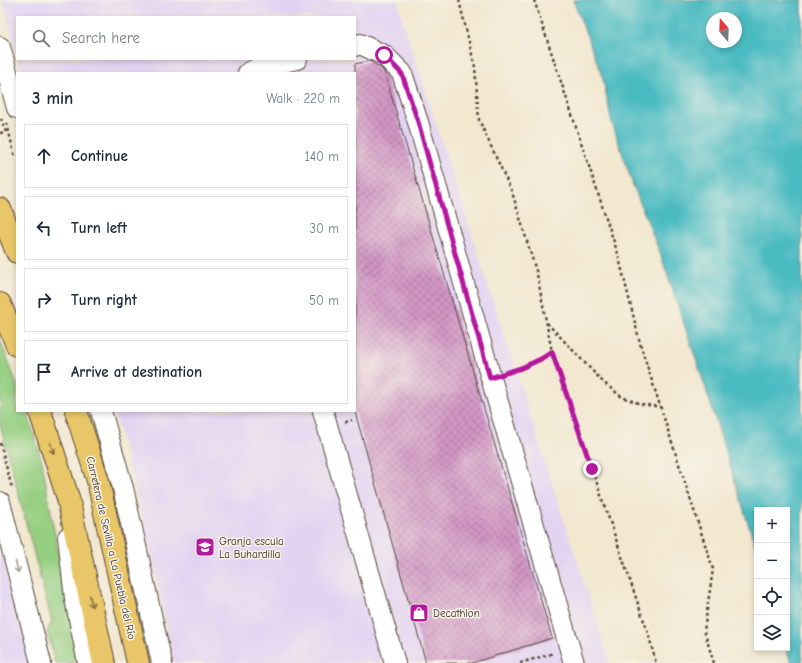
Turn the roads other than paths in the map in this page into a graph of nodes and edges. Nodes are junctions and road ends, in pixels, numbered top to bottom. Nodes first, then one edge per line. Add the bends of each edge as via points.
1 (356, 46) edge
2 (0, 47) edge
3 (293, 60) edge
4 (250, 72) edge
5 (11, 112) edge
6 (0, 209) edge
7 (16, 249) edge
8 (0, 304) edge
9 (16, 343) edge
10 (40, 412) edge
11 (76, 412) edge
12 (101, 412) edge
13 (323, 412) edge
14 (61, 476) junction
15 (0, 502) edge
16 (41, 663) edge
17 (88, 663) edge
18 (104, 663) edge
19 (138, 663) edge
20 (162, 663) edge
21 (395, 663) edge
22 (574, 663) edge

1 - 22 street via 360,44 384,55 402,74
2 - 5 street
3 - 4 street
6 - 7 main road
8 - 9 main road
10 -> 14 main road
11 - 19 main road, Carretera de Sevilla a La Puebla del Río via 98,481
12 - 20 street via 123,488
13 - 21 street
14 - 17 street via 75,599
14 -> 18 main road
15 -> 16 street

